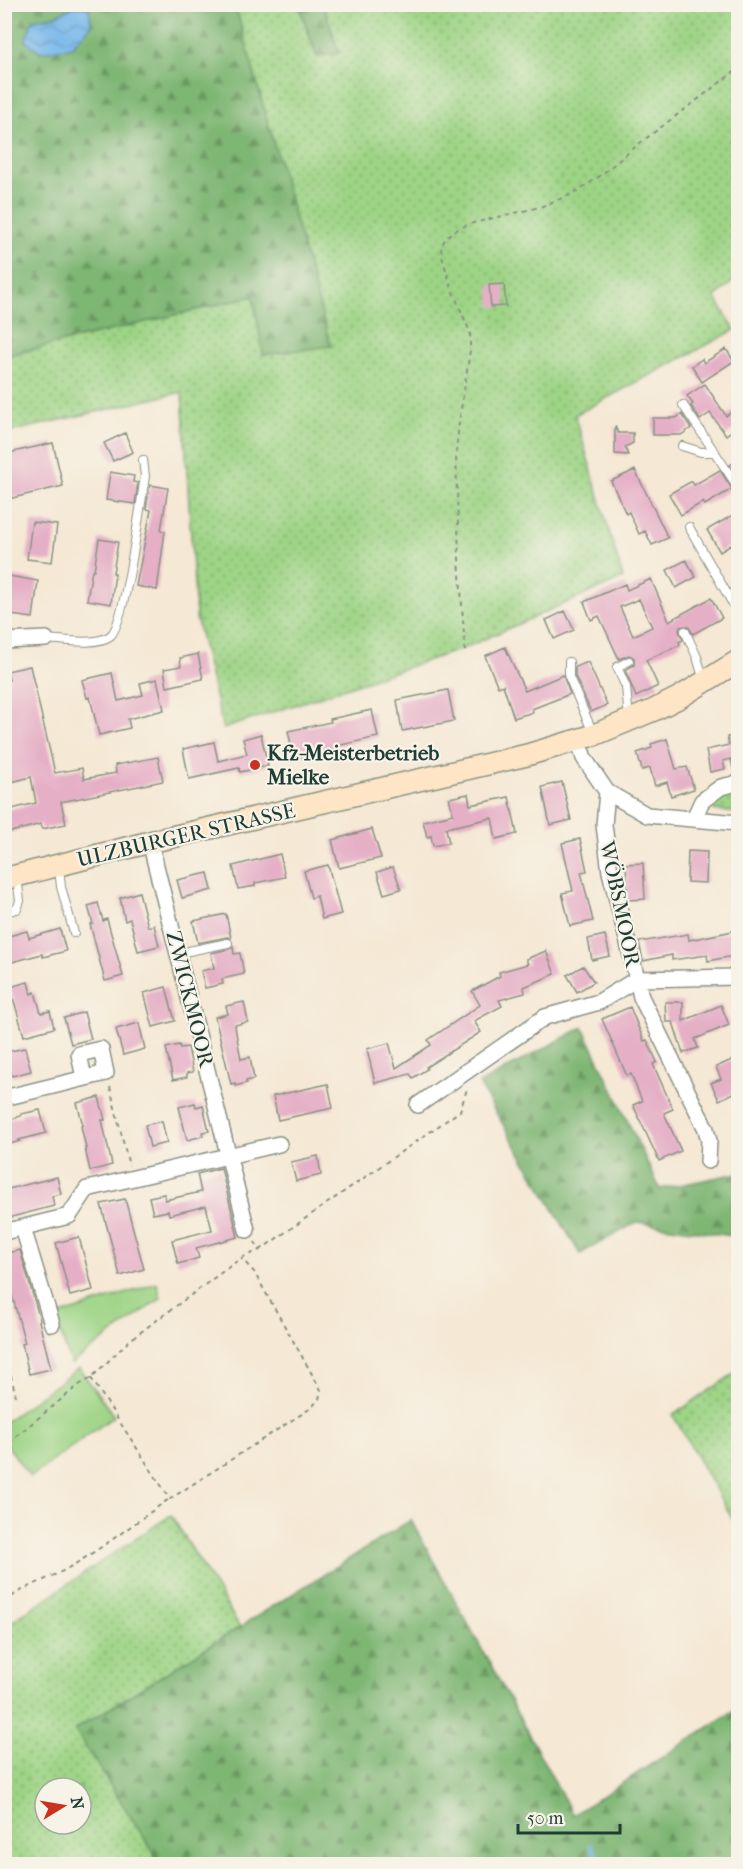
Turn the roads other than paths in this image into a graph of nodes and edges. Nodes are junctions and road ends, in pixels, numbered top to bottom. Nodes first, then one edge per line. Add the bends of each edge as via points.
1 (683, 405) dead end
2 (682, 446) dead end
3 (715, 452) junction
4 (143, 460) dead end
5 (738, 486) edge
6 (689, 527) dead end
7 (738, 613) edge
8 (685, 631) dead end
9 (46, 639) joint
10 (4, 640) edge
11 (738, 661) edge
12 (569, 662) dead end
13 (629, 662) dead end
14 (704, 682) junction
15 (630, 720) junction
16 (586, 737) junction
17 (738, 783) edge
18 (607, 792) junction
19 (694, 818) junction
20 (738, 823) edge
21 (150, 842) junction
22 (58, 865) junction
23 (10, 877) edge
24 (4, 909) edge
25 (74, 933) dead end
26 (228, 943) dead end
27 (179, 953) junction
28 (738, 977) edge
29 (637, 980) junction
30 (84, 1078) junction
31 (4, 1098) edge
32 (418, 1105) dead end
33 (279, 1144) dead end
34 (229, 1156) junction
35 (708, 1161) dead end
36 (23, 1228) junction
37 (247, 1230) road end
38 (4, 1232) edge
39 (52, 1324) dead end

1 - 3 lane
2 - 3 lane
3 - 5 lane
4 - 9 lane via 145,476 117,628 97,641
6 - 7 lane
8 - 14 lane
9 - 10 street
11 - 14 main road, ULZBURGER STRASSE
12 - 16 lane via 569,677
13 - 15 lane via 617,667 626,687
14 - 15 main road, ULZBURGER STRASSE
15 - 16 main road, ULZBURGER STRASSE
16 - 18 street via 584,758
16 - 21 main road, ULZBURGER STRASSE via 503,761
17 - 19 street via 721,787 702,801
18 - 19 street via 647,815
18 - 29 street, WÖBSMOOR via 604,825 610,872
19 - 20 street
21 - 22 main road, ULZBURGER STRASSE
21 - 27 street, ZWICKMOOR
22 - 23 main road, ULZBURGER STRASSE
22 - 25 lane
23 - 24 lane via 20,901 17,909
26 - 27 lane
27 - 34 street, ZWICKMOOR
28 - 29 street
29 - 32 street via 599,1002 545,1017
29 - 35 street, WÖBSMOOR via 641,997 706,1129
30 - 30 street via 106,1072 101,1049 79,1054
30 - 31 street
33 - 34 street
34 - 36 street via 87,1189 69,1216
34 - 37 street, ZWICKMOOR
36 - 38 street
36 - 39 street

